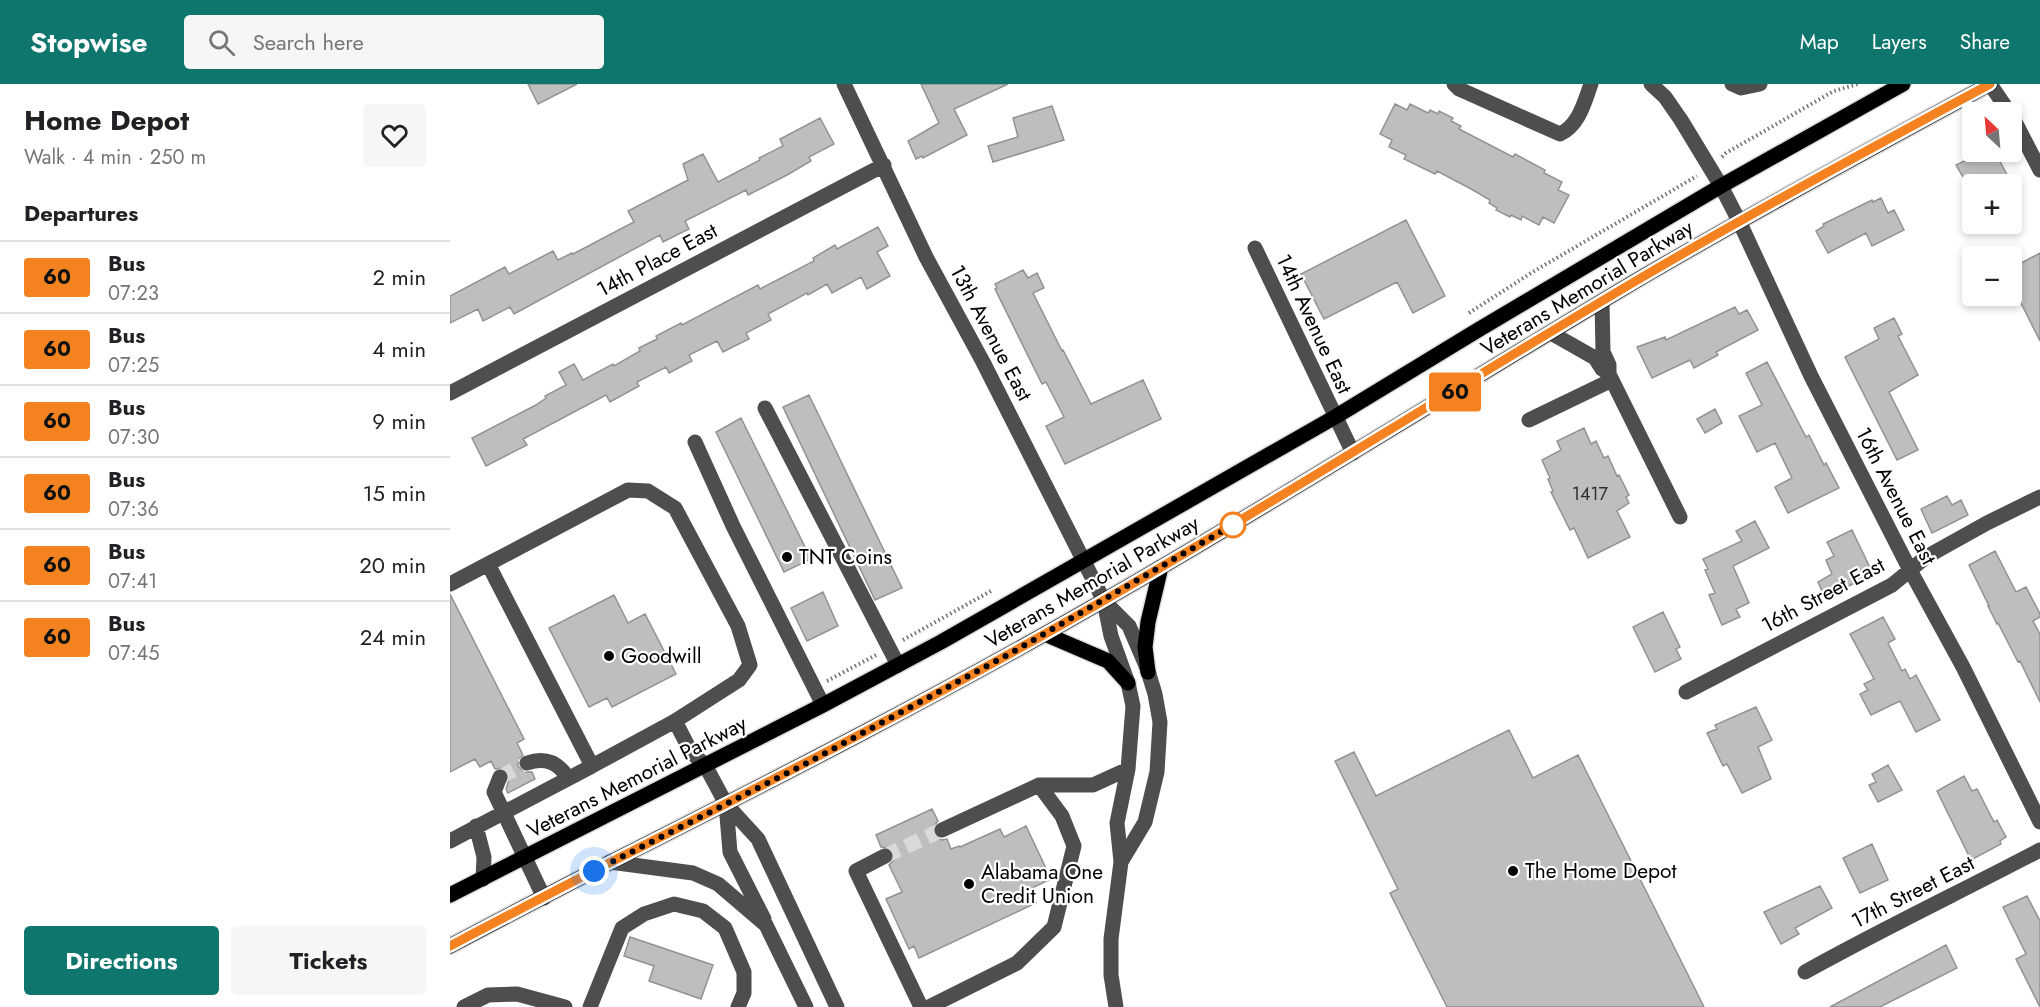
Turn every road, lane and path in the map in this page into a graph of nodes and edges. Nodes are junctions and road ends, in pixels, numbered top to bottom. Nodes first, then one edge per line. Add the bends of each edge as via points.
1 (843, 84) edge
2 (1454, 84) edge
3 (1591, 84) edge
4 (1651, 84) edge
5 (1732, 84) edge
6 (1760, 84) edge
7 (1858, 84) edge
8 (1903, 84) edge
9 (1990, 84) edge
10 (2002, 102) edge
11 (2022, 135) edge
12 (884, 165) junction
13 (1710, 168) junction
14 (2040, 170) edge
15 (1721, 186) junction
16 (1739, 221) junction
17 (1255, 248) dead end
18 (1602, 302) junction
19 (1464, 317) dead end
20 (1551, 333) junction
21 (1611, 377) junction
22 (450, 393) edge
23 (765, 408) dead end
24 (1335, 417) junction
25 (1529, 420) dead end
26 (696, 442) dead end
27 (1353, 453) junction
28 (2040, 497) edge
29 (1680, 517) dead end
30 (1083, 562) junction
31 (488, 564) junction
32 (1161, 567) junction
33 (1910, 570) junction
34 (450, 584) edge
35 (992, 591) dead end
36 (1104, 601) junction
37 (1045, 634) junction
38 (889, 648) junction
39 (898, 665) junction
40 (1148, 672) junction
41 (1128, 682) junction
42 (814, 688) junction
43 (1686, 692) dead end
44 (823, 705) junction
45 (675, 721) junction
46 (527, 763) tunnel mouth
47 (705, 765) junction
48 (592, 766) junction
49 (1128, 769) junction
50 (500, 777) dead end
51 (568, 778) junction
52 (1039, 785) junction
53 (726, 804) junction
54 (503, 812) junction
55 (2040, 822) edge
56 (476, 826) junction
57 (942, 830) tunnel mouth
58 (450, 841) edge
59 (2040, 850) edge
60 (885, 856) tunnel mouth
61 (525, 858) junction
62 (610, 862) junction
63 (1121, 862) junction
64 (483, 879) junction
65 (450, 895) edge
66 (544, 898) junction
67 (766, 925) junction
68 (450, 946) edge
69 (1805, 972) dead end
70 (515, 1000) edge
71 (802, 1004) edge
72 (464, 1007) edge
73 (565, 1007) edge
74 (590, 1007) edge
75 (738, 1007) edge
76 (837, 1007) edge
77 (921, 1007) edge
78 (929, 1007) edge
79 (1116, 1007) edge

1 - 12 street, 13th Avenue East
2 - 3 street via 1560,134 1570,129
4 - 13 street, 16th Avenue East via 1676,112
5 - 6 street via 1741,88
7 - 13 path via 1834,91 1726,153
8 - 15 main road, Veterans Memorial Parkway
9 - 10 street
9 - 16 main road, Veterans Memorial Parkway
11 - 14 street
12 - 22 street, 14th Place East
12 - 30 street, 13th Avenue East via 926,257
13 - 15 street, 16th Avenue East
13 - 19 path
15 - 16 street, 16th Avenue East
15 - 24 main road, Veterans Memorial Parkway
16 - 18 main road, Veterans Memorial Parkway
16 - 33 street, 16th Avenue East via 1811,376
17 - 24 street, 14th Avenue East
18 - 20 main road, Veterans Memorial Parkway
18 - 21 street via 1603,352
20 - 21 street via 1594,358
20 - 27 main road, Veterans Memorial Parkway
21 - 25 street
21 - 29 street
23 - 38 street
24 - 27 street, 14th Avenue East
24 - 30 main road, Veterans Memorial Parkway
26 - 42 street
27 - 32 main road, Veterans Memorial Parkway
28 - 33 street, 16th Street East via 1926,557
30 - 36 street, 13th Avenue East
30 - 39 main road, Veterans Memorial Parkway
31 - 34 street
31 - 45 street via 628,490 648,490 675,508 738,626 750,665 740,680
31 - 48 street
32 - 36 main road, Veterans Memorial Parkway
32 - 40 main road via 1148,622
33 - 43 street, 16th Street East via 1892,585
33 - 55 street, 16th Avenue East
35 - 38 path
36 - 37 main road, Veterans Memorial Parkway
36 - 40 street, 13th Avenue East via 1129,626
36 - 41 street, 13th Avenue East via 1111,636
37 - 41 main road via 1108,661
37 - 53 main road, Veterans Memorial Parkway
38 - 39 street
38 - 42 path
39 - 44 main road, Veterans Memorial Parkway
40 - 63 street, 13th Avenue East via 1160,722 1157,772 1145,822
41 - 49 street, 13th Avenue East via 1133,706
42 - 44 street
44 - 47 main road, Veterans Memorial Parkway
45 - 47 street via 691,752
45 - 48 street
46 - 51 street via 540,759 561,767
47 - 53 street
47 - 61 main road, Veterans Memorial Parkway
48 - 51 street
49 - 52 street via 1093,785
49 - 63 street, 13th Avenue East via 1117,823
50 - 54 street via 494,792
51 - 54 street
52 - 57 street
52 - 78 street via 1062,816 1074,846 1054,927 1017,963
53 - 62 main road, Veterans Memorial Parkway
53 - 67 street via 730,852
53 - 76 street via 758,839
54 - 56 street
54 - 61 street
56 - 58 street
56 - 64 street via 484,857
59 - 69 street, 17th Street East
60 - 77 street via 856,871
61 - 64 main road, Veterans Memorial Parkway
61 - 66 street
62 - 66 main road, Veterans Memorial Parkway
62 - 67 street via 693,873 718,884
63 - 79 street, 13th Avenue East via 1111,939
64 - 65 main road, Veterans Memorial Parkway
66 - 68 main road, Veterans Memorial Parkway
67 - 71 street
70 - 72 street via 488,995
70 - 73 street
74 - 75 street via 622,928 644,914 674,904 703,911 725,928 744,972 744,993

